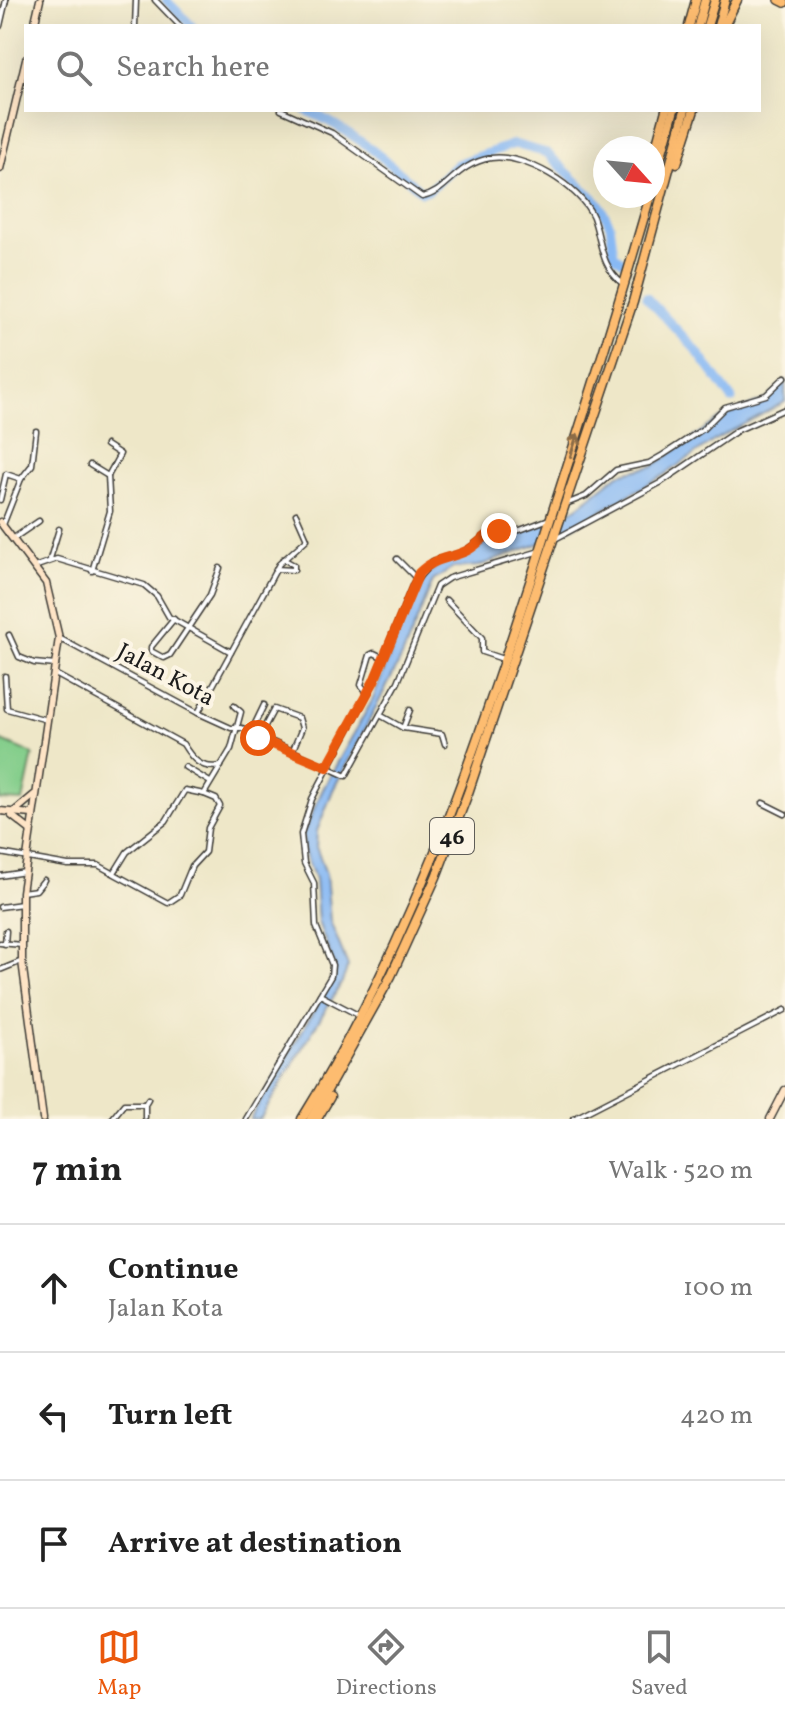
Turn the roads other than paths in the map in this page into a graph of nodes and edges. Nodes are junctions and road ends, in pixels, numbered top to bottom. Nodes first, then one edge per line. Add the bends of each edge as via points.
1 (6, 0) edge
2 (40, 0) edge
3 (136, 0) edge
4 (155, 0) edge
5 (696, 0) edge
6 (705, 0) edge
7 (715, 0) edge
8 (725, 0) edge
9 (737, 0) edge
10 (779, 0) edge
11 (785, 3) edge
12 (34, 24) edge
13 (135, 24) edge
14 (178, 24) edge
15 (690, 24) edge
16 (699, 24) edge
17 (708, 24) edge
18 (719, 24) edge
19 (725, 24) edge
20 (0, 26) edge
21 (24, 67) edge
22 (285, 112) edge
23 (665, 112) edge
24 (673, 112) edge
25 (684, 112) edge
26 (693, 112) edge
27 (659, 136) edge
28 (665, 142) edge
29 (0, 169) edge
30 (644, 208) edge
31 (649, 249) junction
32 (628, 273) junction
33 (785, 377) edge
34 (785, 409) edge
35 (36, 431) dead end
36 (106, 445) dead end
37 (90, 465) dead end
38 (108, 476) junction
39 (21, 479) junction
40 (0, 500) edge
41 (566, 505) junction
42 (296, 514) dead end
43 (551, 519) junction
44 (39, 521) dead end
45 (1, 524) edge
46 (59, 529) dead end
47 (14, 538) junction
48 (555, 538) junction
49 (541, 549) junction
50 (50, 559) junction
51 (283, 559) junction
52 (397, 559) dead end
53 (37, 566) junction
54 (220, 568) dead end
55 (276, 569) junction
56 (92, 571) junction
57 (416, 578) junction
58 (446, 600) dead end
59 (174, 619) junction
60 (188, 627) junction
61 (9, 635) dead end
62 (59, 638) junction
63 (231, 652) junction
64 (384, 658) junction
65 (505, 660) junction
66 (56, 665) junction
67 (55, 674) junction
68 (5, 676) dead end
69 (368, 693) junction
70 (264, 705) dead end
71 (234, 706) dead end
72 (410, 710) dead end
73 (198, 713) junction
74 (379, 714) junction
75 (47, 720) junction
76 (237, 728) junction
77 (403, 728) junction
78 (250, 734) junction
79 (258, 738) junction
80 (445, 744) dead end
81 (292, 752) junction
82 (221, 766) junction
83 (185, 767) dead end
84 (329, 768) junction
85 (211, 783) junction
86 (204, 794) junction
87 (35, 795) junction
88 (763, 803) dead end
89 (0, 813) edge
90 (12, 814) junction
91 (785, 814) edge
92 (32, 816) junction
93 (30, 830) junction
94 (0, 853) edge
95 (27, 856) junction
96 (25, 872) junction
97 (114, 873) junction
98 (0, 876) edge
99 (44, 880) dead end
100 (22, 892) junction
101 (22, 904) junction
102 (0, 907) edge
103 (6, 931) dead end
104 (2, 943) edge
105 (22, 945) junction
106 (22, 961) junction
107 (0, 970) edge
108 (322, 995) junction
109 (785, 1010) edge
110 (361, 1016) junction
111 (359, 1035) junction
112 (785, 1090) edge
113 (145, 1117) edge
114 (43, 1119) edge
115 (112, 1119) edge
116 (246, 1119) edge
117 (302, 1119) edge
118 (311, 1119) edge
119 (317, 1119) edge
120 (573, 1119) edge
121 (770, 1119) edge

1 - 20 street
2 - 12 main road
3 - 13 street
4 - 14 street
5 - 15 highway
6 - 16 highway
7 - 17 highway
8 - 18 highway
9 - 19 highway
10 - 11 main road
21 - 29 main road
22 - 32 street via 332,133 422,197 470,164 506,157 527,161 583,200 607,267
23 - 27 highway
24 - 28 highway
25 - 31 highway, 46
26 - 31 highway
30 - 32 highway
31 - 41 highway, 46
43 -> 32 highway, 46
33 - 41 street via 770,393 725,407 663,455 610,473 586,496
34 - 48 street via 738,430 660,483
35 - 39 street via 33,463
36 - 38 street via 120,454
37 - 38 street
38 - 56 street via 110,511
39 - 40 street via 6,474
39 - 45 street
41 - 48 highway, 46
42 - 51 street via 307,539
43 - 49 highway, 46
43 - 57 street via 488,534 464,552 433,561
44 - 47 street
45 - 47 main road
46 - 50 street
47 - 53 main road
48 - 111 highway, 46 via 453,834
49 - 65 highway, 46
49 - 74 street via 437,586 403,671
50 - 53 street
50 - 56 street
51 - 55 street
51 - 55 street via 294,570
52 - 57 street
53 - 62 main road via 54,603
54 - 60 street via 210,595
55 - 63 street
56 - 59 street via 144,585
57 - 64 street
58 - 65 street via 482,638 482,652
59 - 60 street
59 - 60 street via 151,647 157,655 170,655
60 - 63 street
61 - 66 street via 19,657
62 - 66 main road
62 - 73 street, Jalan Kota
63 - 73 street
64 - 69 street
64 - 69 street via 370,655 361,685
65 - 110 highway, 46 via 444,836
66 - 67 main road
67 - 75 main road
67 - 82 street via 181,742 197,762
68 - 75 street via 5,707
69 - 84 street
70 - 78 street
71 - 76 street via 241,712
72 - 77 street
73 - 76 street, Jalan Kota
74 - 77 street
74 - 84 street, Jalan Kota via 345,776
75 - 87 main road
76 - 78 street, Jalan Kota
76 - 82 street
77 - 80 street via 438,732
78 - 79 street, Jalan Kota
79 - 81 street, Jalan Kota
79 - 81 street via 274,709 299,718 302,728
81 - 84 street, Jalan Kota
82 - 85 street
83 - 85 street
84 - 108 street via 300,841 314,883 316,926 332,965
85 - 86 street
86 - 97 street via 185,790 166,821 123,856
86 - 97 street via 220,806 208,828 205,852 192,866 177,899 162,901
87 - 90 main road
87 - 92 main road
88 - 91 street
89 - 90 main road
90 - 92 main road
90 - 93 main road
92 - 93 main road
93 - 95 main road
94 - 95 street
95 - 96 main road
95 - 97 street via 68,865 93,864
96 - 98 street
96 - 100 main road
99 - 100 street via 36,890
100 - 101 main road
101 - 102 street
101 - 105 main road
103 - 104 street
104 - 105 street
105 - 106 main road
106 - 107 street
106 - 114 main road
108 - 110 street
108 - 116 street
109 - 120 street
110 - 117 highway, 46
111 - 118 highway, 46
111 - 119 highway
112 - 121 main road
113 - 115 street via 146,1101 124,1104

